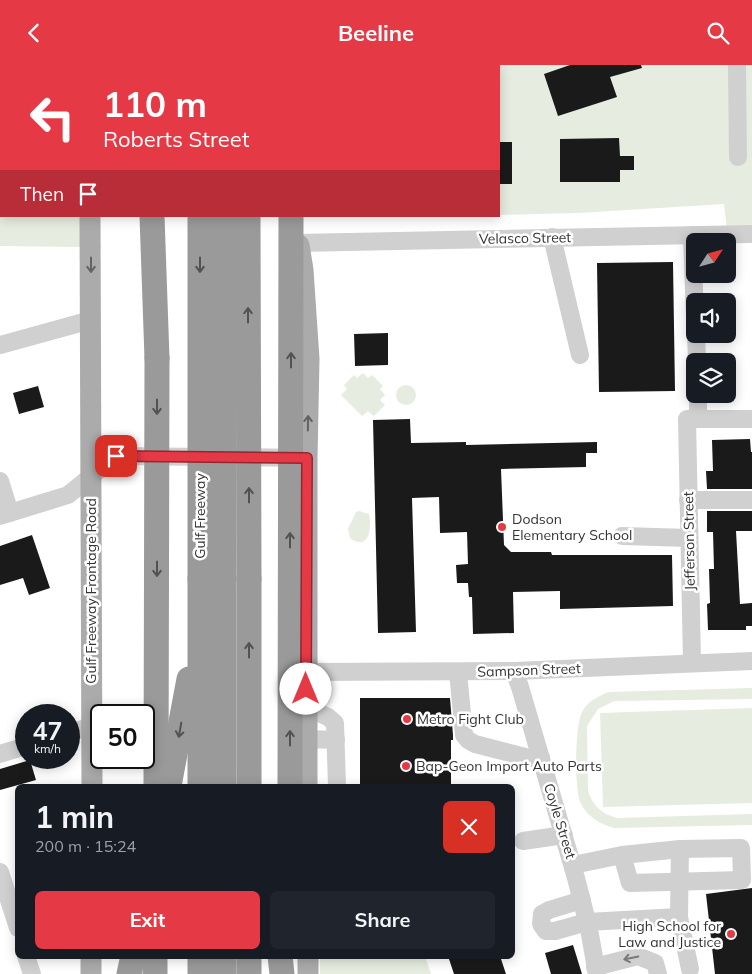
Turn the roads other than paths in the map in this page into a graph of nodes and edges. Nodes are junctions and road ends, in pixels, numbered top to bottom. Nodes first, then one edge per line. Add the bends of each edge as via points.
1 (737, 65) edge
2 (738, 157) dead end
3 (90, 217) edge
4 (152, 217) edge
5 (158, 217) edge
6 (200, 217) edge
7 (224, 217) edge
8 (248, 217) edge
9 (291, 217) edge
10 (297, 217) edge
11 (736, 234) edge
12 (752, 234) edge
13 (686, 235) edge
14 (552, 237) junction
15 (298, 243) junction
16 (91, 320) junction
17 (0, 345) edge
18 (580, 355) dead end
19 (157, 358) junction
20 (696, 403) edge
21 (693, 419) junction
22 (752, 419) edge
23 (307, 458) junction
24 (90, 477) junction
25 (0, 481) edge
26 (688, 500) junction
27 (752, 500) edge
28 (5, 515) edge
29 (622, 536) dead end
30 (689, 538) junction
31 (212, 579) junction
32 (200, 613) junction
33 (752, 661) edge
34 (692, 662) junction
35 (514, 671) junction
36 (306, 672) junction
37 (458, 672) junction
38 (249, 687) junction
39 (92, 704) edge
40 (306, 707) junction
41 (306, 739) junction
42 (336, 740) junction
43 (15, 749) edge
44 (0, 754) edge
45 (541, 758) junction
46 (92, 769) edge
47 (92, 784) edge
48 (156, 784) edge
49 (169, 784) edge
50 (200, 784) edge
51 (224, 784) edge
52 (249, 784) edge
53 (260, 784) edge
54 (290, 784) edge
55 (307, 784) edge
56 (338, 784) edge
57 (564, 835) junction
58 (523, 841) dead end
59 (680, 849) junction
60 (622, 855) junction
61 (572, 865) junction
62 (0, 872) edge
63 (680, 881) junction
64 (582, 900) junction
65 (679, 917) junction
66 (15, 919) edge
67 (587, 921) junction
68 (27, 959) edge
69 (91, 959) edge
70 (132, 959) edge
71 (155, 959) edge
72 (200, 959) edge
73 (224, 959) edge
74 (249, 959) edge
75 (280, 959) edge
76 (290, 959) edge
77 (308, 959) edge
78 (690, 969) dead end
79 (596, 971) edge
80 (32, 974) edge
81 (91, 974) edge
82 (129, 974) edge
83 (155, 974) edge
84 (200, 974) edge
85 (224, 974) edge
86 (249, 974) edge
87 (282, 974) edge
88 (290, 974) edge
89 (308, 974) edge
90 (658, 974) edge

1 - 2 street
3 -> 16 main road, Gulf Freeway Frontage Road
4 - 19 highway
5 - 19 highway
6 -> 31 highway, Gulf Freeway, bridge
7 - 31 highway, Gulf Freeway, bridge
38 -> 8 highway, bridge
54 -> 9 highway, bridge
10 - 15 main road
11 - 12 street, Velasco Street
13 - 14 street, Velasco Street
14 - 15 street, Velasco Street
14 - 18 street
23 -> 15 main road via 309,359
16 - 17 street
16 - 24 main road, Gulf Freeway Frontage Road
19 -> 48 highway, bridge
20 - 21 street, Jefferson Street
21 - 22 street
21 - 26 street, Jefferson Street
23 - 24 street via 116,456
23 - 36 main road
24 - 28 street via 68,495
24 - 39 main road, Gulf Freeway Frontage Road
25 - 28 street
26 - 27 street
26 - 30 street, Jefferson Street
29 - 30 street
30 - 34 street, Jefferson Street
31 - 32 highway, Gulf Freeway
31 - 51 highway, Gulf Freeway
32 -> 49 highway
32 - 50 highway, Gulf Freeway
33 - 34 street, Sampson Street
34 - 35 street, Sampson Street
35 - 37 street, Sampson Street
35 - 45 street, Coyle Street
36 - 37 street, Sampson Street
36 - 40 main road
37 - 45 street via 464,735 468,740 529,758
38 - 52 highway
38 - 53 highway
40 - 41 main road
40 - 42 street via 335,723
41 - 42 street
41 - 55 main road
42 - 56 street
43 - 44 street
45 - 57 street, Coyle Street
46 - 47 main road, Gulf Freeway Frontage Road
57 - 58 street
57 - 61 street, Coyle Street
59 - 60 street
59 - 63 street
59 - 63 street via 741,848 742,880
60 - 61 street
60 - 63 street via 630,883
61 - 64 street, Coyle Street
62 - 66 street
63 - 65 street
64 - 67 street, Coyle Street
64 - 67 street via 542,914 541,924 546,931 555,931
65 - 67 street
65 - 78 street
67 - 79 street, Coyle Street
68 - 80 street
69 - 81 main road
70 - 82 highway
71 - 83 highway
72 - 84 highway
73 - 85 highway
74 - 86 highway
75 - 87 highway
76 - 88 highway
77 - 89 main road
90 -> 79 street via 655,963 638,956

